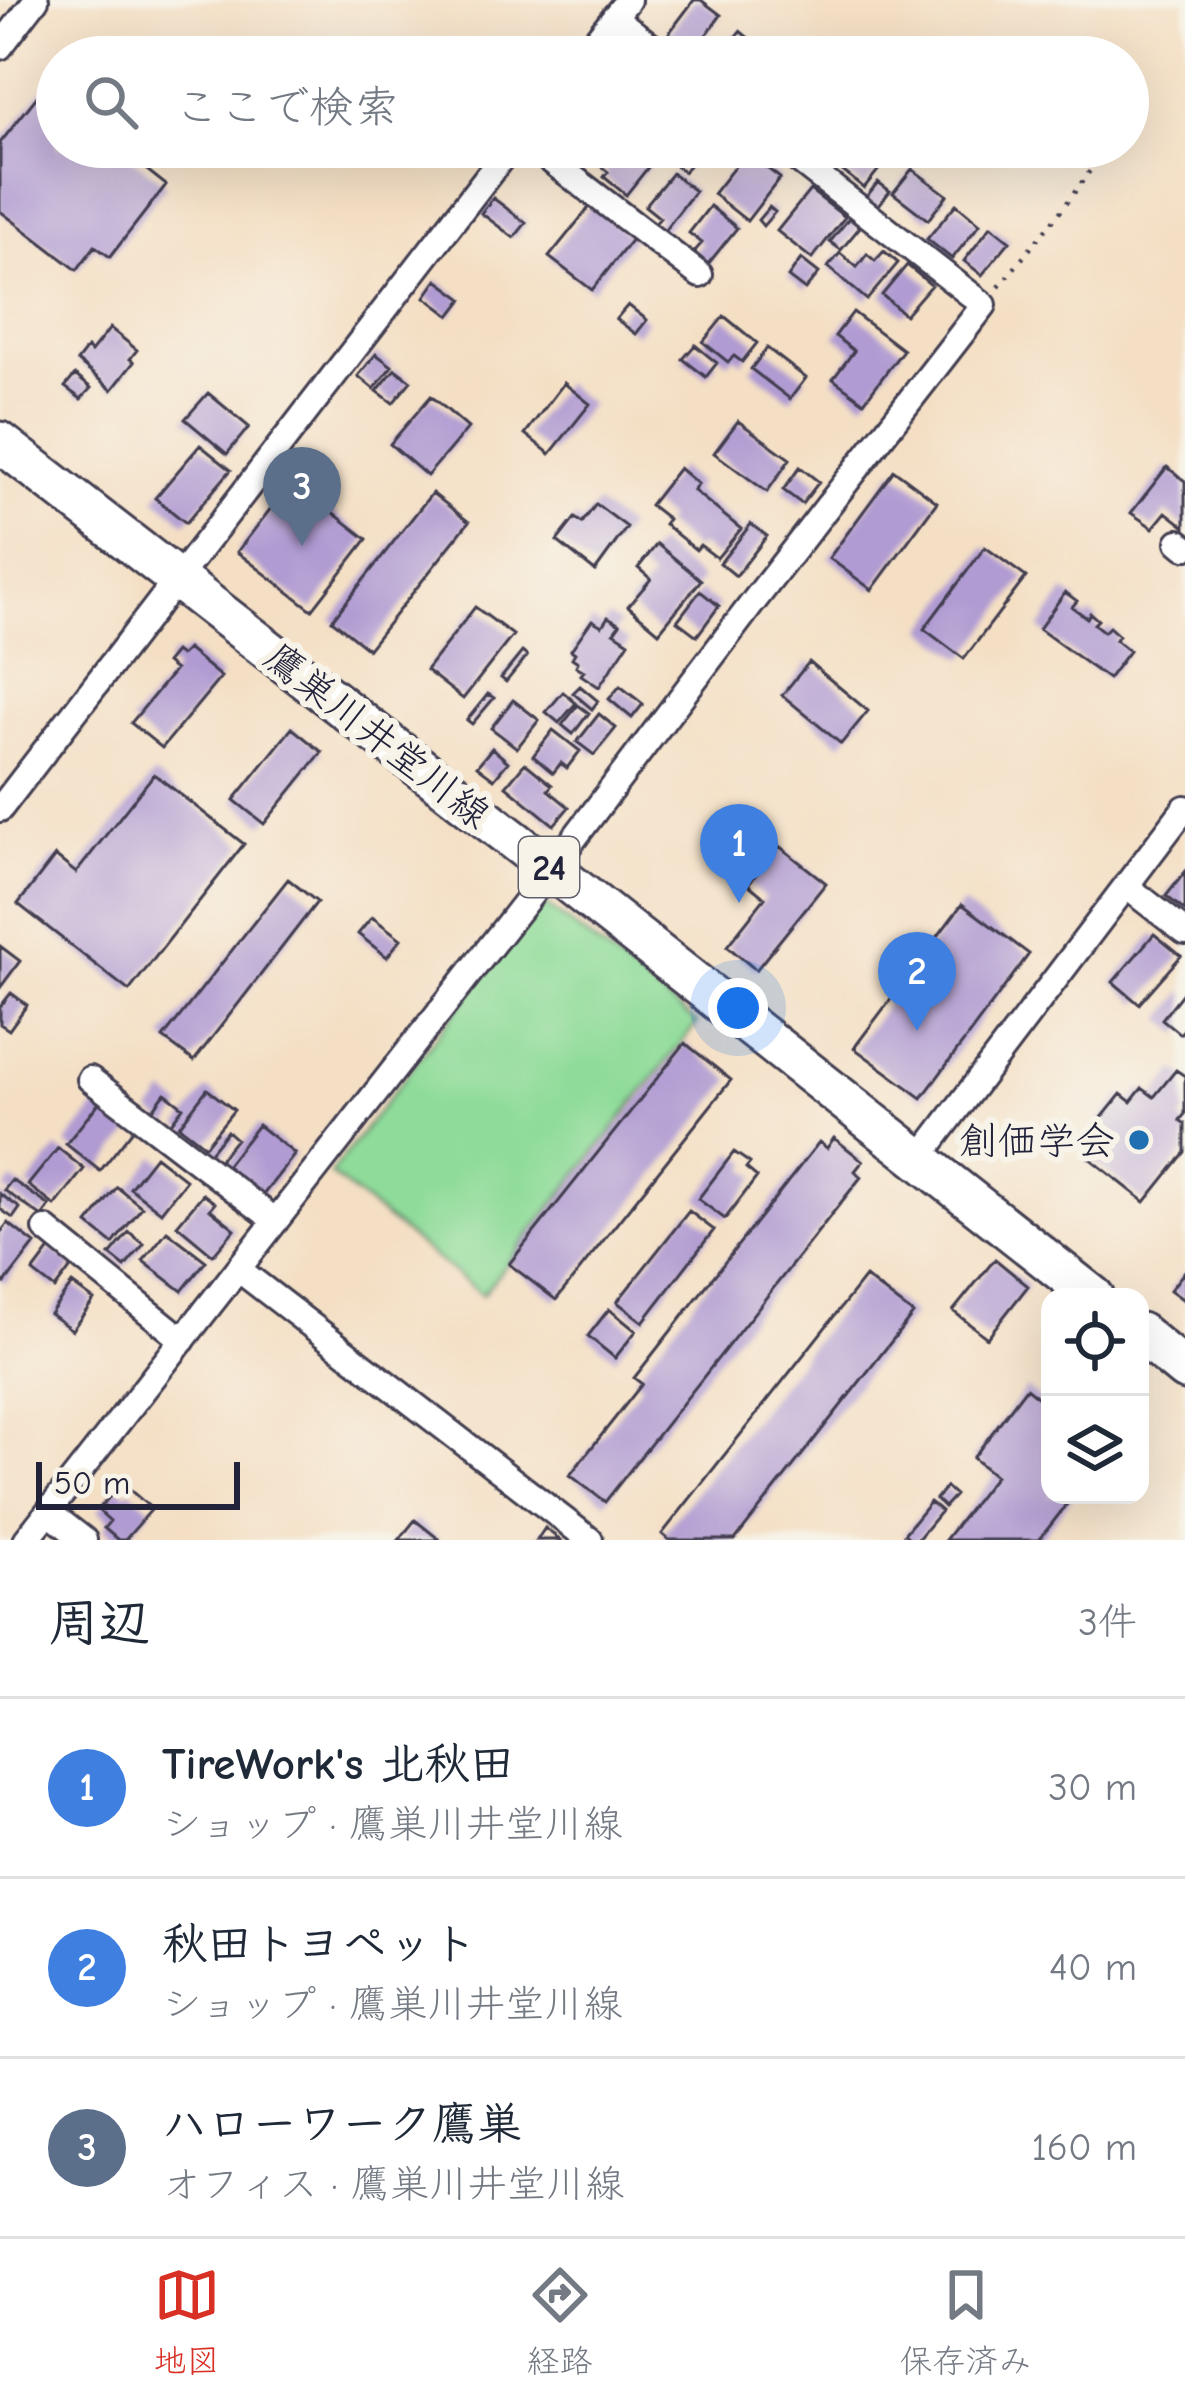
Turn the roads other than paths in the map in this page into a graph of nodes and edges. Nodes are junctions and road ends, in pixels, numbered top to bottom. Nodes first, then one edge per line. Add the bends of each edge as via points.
1 (36, 0) edge
2 (621, 9) edge
3 (599, 36) edge
4 (646, 36) edge
5 (0, 46) edge
6 (494, 168) edge
7 (560, 168) edge
8 (808, 168) edge
9 (700, 275) dead end
10 (0, 442) edge
11 (177, 578) junction
12 (1185, 808) edge
13 (0, 809) edge
14 (551, 869) junction
15 (1126, 886) junction
16 (1185, 932) edge
17 (90, 1079) dead end
18 (919, 1159) junction
19 (276, 1221) junction
20 (46, 1229) dead end
21 (238, 1269) junction
22 (1083, 1288) edge
23 (183, 1340) junction
24 (1149, 1340) edge
25 (1185, 1370) edge
26 (48, 1512) junction
27 (26, 1540) edge
28 (84, 1540) edge
29 (590, 1540) edge

1 - 5 street
2 - 3 street
2 - 4 street
6 - 11 street
7 - 9 street
8 - 14 street via 984,305
10 - 11 main road, 鷹巣川井堂川線 / 24
11 - 13 street
11 - 14 main road, 鷹巣川井堂川線 / 24
12 - 15 street
14 - 18 main road, 鷹巣川井堂川線 / 24
14 - 19 street
15 - 16 street
15 - 18 street
17 - 19 street
18 - 22 main road, 鷹巣川井堂川線 / 24
19 - 21 street
20 - 23 street
21 - 23 street
21 - 29 street
23 - 26 street
24 - 25 main road
26 - 27 street
26 - 28 street

